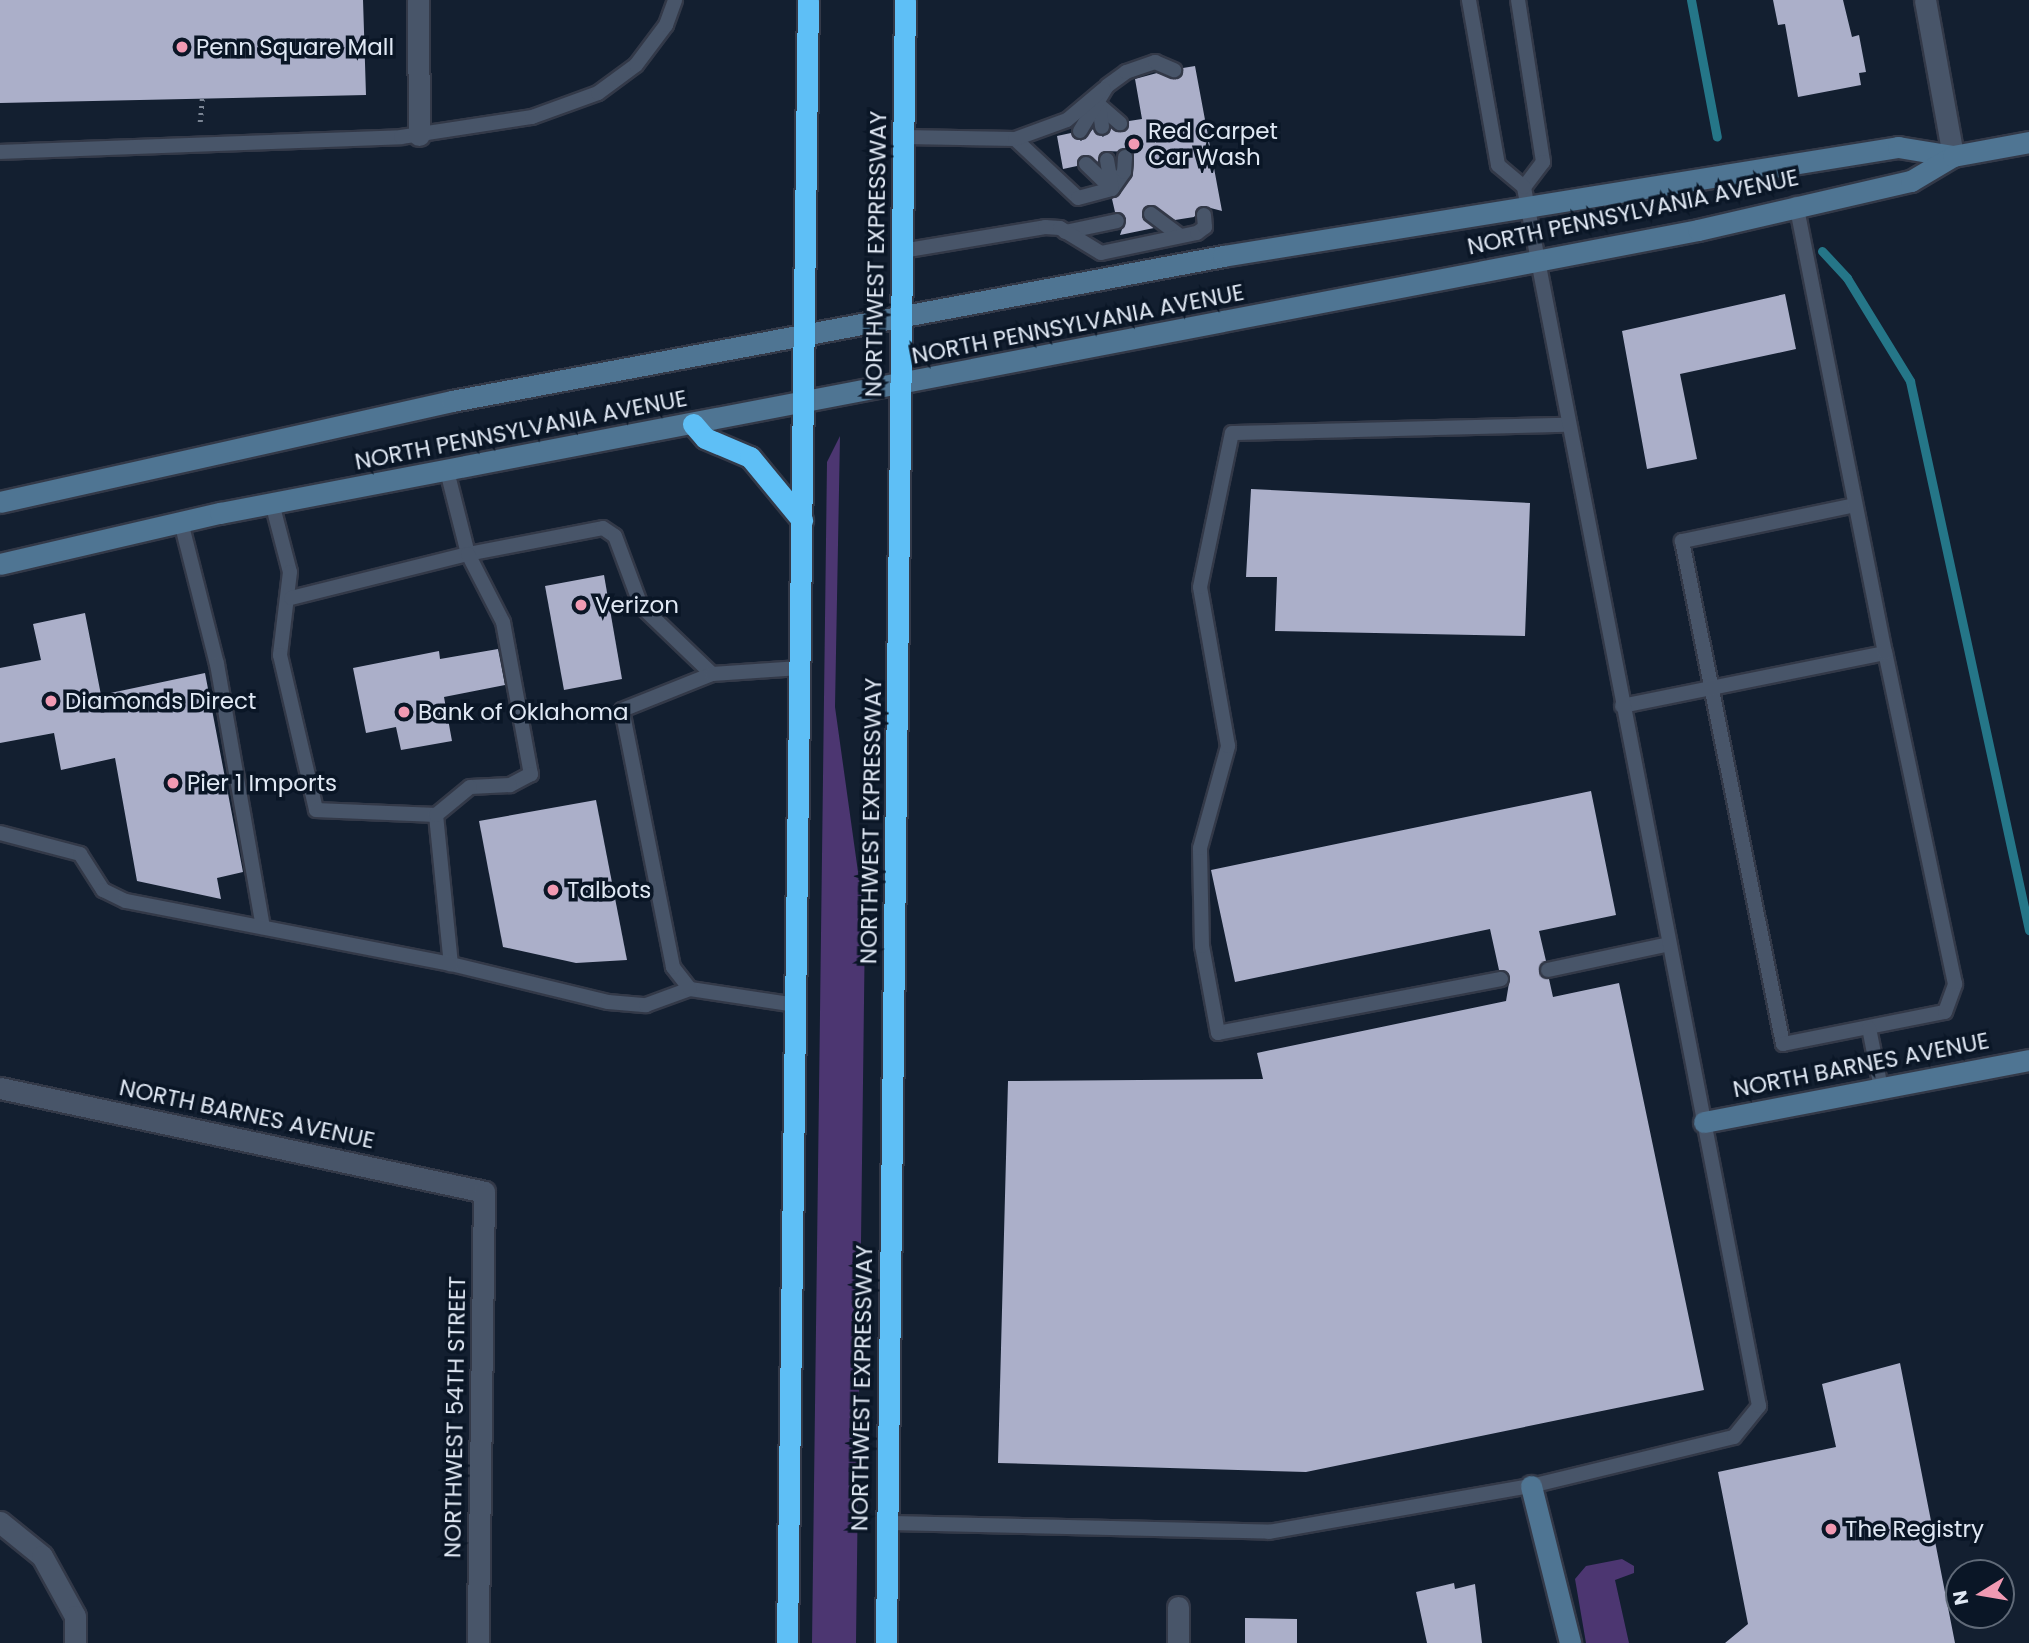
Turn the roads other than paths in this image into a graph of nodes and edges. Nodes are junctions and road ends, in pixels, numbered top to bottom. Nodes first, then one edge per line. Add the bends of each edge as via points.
1 (418, 0) edge
2 (675, 0) edge
3 (808, 0) edge
4 (905, 0) edge
5 (1469, 0) edge
6 (1518, 0) edge
7 (1925, 0) edge
8 (1174, 70) dead end
9 (1107, 86) junction
10 (1099, 105) junction
11 (1120, 123) dead end
12 (1102, 127) dead end
13 (1080, 131) dead end
14 (419, 135) junction
15 (904, 137) junction
16 (1015, 139) junction
17 (2027, 148) edge
18 (0, 152) edge
19 (1953, 156) junction
20 (1125, 157) dead end
21 (1108, 160) dead end
22 (1086, 164) dead end
23 (1112, 189) junction
24 (1525, 195) junction
25 (1796, 204) junction
26 (1151, 214) dead end
27 (1203, 215) dead end
28 (1117, 221) dead end
29 (1065, 232) junction
30 (1180, 236) junction
31 (902, 251) junction
32 (1537, 259) junction
33 (901, 317) junction
34 (804, 336) junction
35 (899, 385) junction
36 (805, 404) junction
37 (693, 424) junction
38 (1569, 425) junction
39 (447, 471) junction
40 (0, 502) edge
41 (272, 503) junction
42 (1855, 505) junction
43 (802, 520) junction
44 (181, 522) junction
45 (468, 554) junction
46 (0, 564) edge
47 (291, 598) junction
48 (1885, 653) junction
49 (800, 668) junction
50 (712, 674) junction
51 (1714, 686) junction
52 (1622, 706) junction
53 (436, 815) junction
54 (0, 833) edge
55 (263, 927) junction
56 (1669, 944) junction
57 (451, 964) junction
58 (1548, 970) dead end
59 (1501, 979) dead end
60 (690, 989) junction
61 (796, 1005) junction
62 (1869, 1028) junction
63 (2029, 1060) edge
64 (0, 1088) edge
65 (1881, 1088) junction
66 (1704, 1122) junction
67 (484, 1192) joint
68 (1531, 1486) junction
69 (0, 1522) edge
70 (887, 1523) junction
71 (1178, 1608) dead end
72 (75, 1643) edge
73 (478, 1643) edge
74 (787, 1643) edge
75 (886, 1643) edge
76 (1178, 1643) edge
77 (1570, 1643) edge

1 - 14 street
2 - 14 lane via 652,46 598,93 531,117
3 - 34 highway
4 - 15 highway, NORTHWEST EXPRESSWAY
5 - 24 lane via 1498,165
6 - 24 lane via 1543,162
7 - 19 street
8 - 9 lane via 1155,62
9 - 10 lane
9 - 16 lane via 1067,120
10 - 11 lane
10 - 12 lane
10 - 13 lane
14 - 18 lane
15 - 16 lane
15 - 31 highway, NORTHWEST EXPRESSWAY
16 - 23 lane via 1078,198
17 - 19 main road, NORTH PENNSYLVANIA AVENUE
19 - 24 main road, NORTH PENNSYLVANIA AVENUE via 1898,146
19 - 25 main road, NORTH PENNSYLVANIA AVENUE via 1910,181
20 - 23 lane via 1124,173
21 - 23 lane
22 - 23 lane
24 - 32 lane
24 - 33 main road, NORTH PENNSYLVANIA AVENUE
25 - 32 main road, NORTH PENNSYLVANIA AVENUE
25 - 42 lane
26 - 30 lane
27 - 30 lane via 1205,227
28 - 29 lane
29 - 30 lane via 1101,254
29 - 31 lane via 1045,226
31 - 33 highway, NORTHWEST EXPRESSWAY
32 - 35 main road, NORTH PENNSYLVANIA AVENUE
32 - 38 lane
33 - 34 main road, NORTH PENNSYLVANIA AVENUE
33 - 35 highway, NORTHWEST EXPRESSWAY
34 - 36 highway
34 - 40 main road, NORTH PENNSYLVANIA AVENUE via 452,401
35 - 36 main road, NORTH PENNSYLVANIA AVENUE
35 - 70 highway, NORTHWEST EXPRESSWAY via 901,692
36 - 37 main road, NORTH PENNSYLVANIA AVENUE
36 - 43 highway
37 - 39 main road, NORTH PENNSYLVANIA AVENUE
37 - 43 highway via 705,438 750,457
38 - 52 lane
38 - 59 lane via 1232,433 1200,587 1228,746 1200,848 1202,946 1218,1033
39 - 41 main road, NORTH PENNSYLVANIA AVENUE
39 - 45 lane
41 - 44 main road, NORTH PENNSYLVANIA AVENUE
41 - 47 lane
42 - 48 lane
42 - 51 lane via 1682,541
43 - 49 highway
44 - 46 main road, NORTH PENNSYLVANIA AVENUE
44 - 55 lane via 217,664
45 - 47 lane
45 - 50 lane via 603,528 615,536 641,606
45 - 53 lane via 503,622 531,774 510,785 470,787
47 - 53 lane via 280,655 316,810
48 - 51 lane
48 - 62 lane via 1955,984 1945,1012
49 - 50 lane
49 - 61 highway
50 - 60 lane via 622,710 673,967
51 - 52 lane
51 - 62 lane via 1783,1044
52 - 56 lane
53 - 57 lane
54 - 55 lane via 80,854 103,890 126,901
55 - 57 lane
56 - 58 lane
56 - 66 lane
57 - 60 lane via 608,1002 646,1005
60 - 61 lane
61 - 74 highway
62 - 65 lane
63 - 65 main road, NORTH BARNES AVENUE
64 - 67 street, NORTH BARNES AVENUE
65 - 66 main road, NORTH BARNES AVENUE
66 - 68 lane via 1759,1406 1734,1437
67 - 73 street, NORTHWEST 54TH STREET
68 - 70 lane via 1269,1532
68 - 77 main road
69 - 72 street via 43,1556 75,1616
70 - 75 highway, NORTHWEST EXPRESSWAY
71 - 76 street

